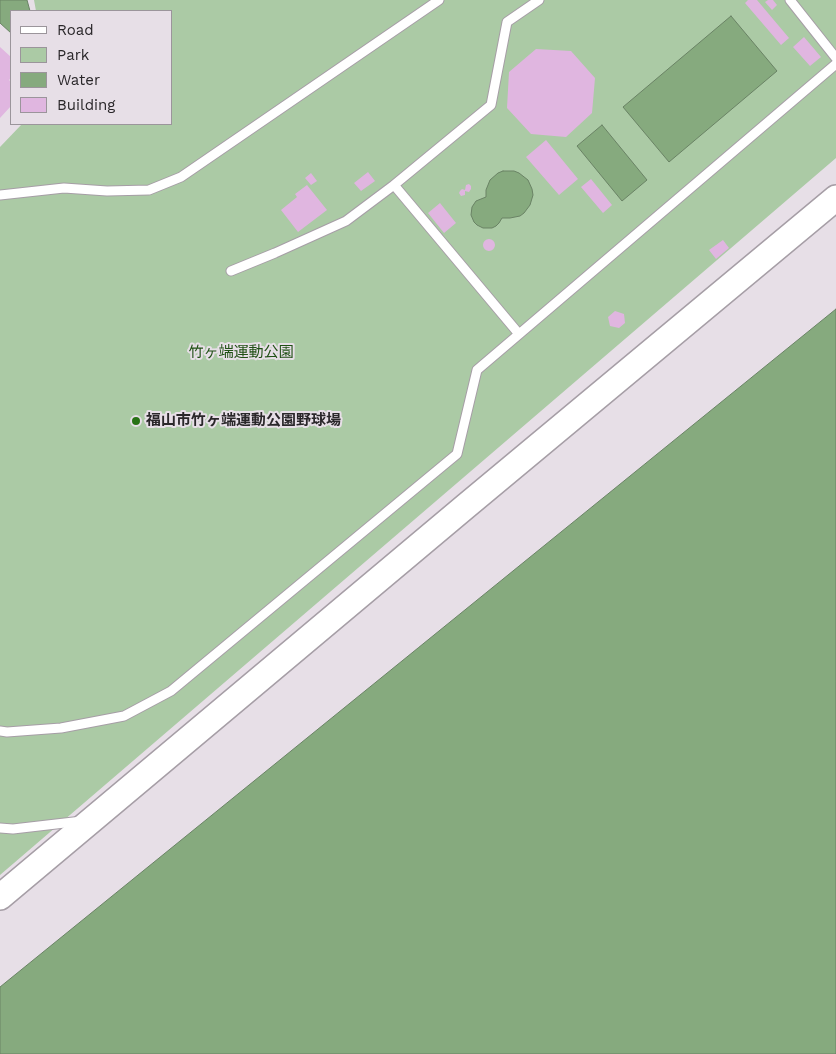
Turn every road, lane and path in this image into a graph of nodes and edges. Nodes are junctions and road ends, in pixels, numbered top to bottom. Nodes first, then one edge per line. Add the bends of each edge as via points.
1 (439, 0) edge
2 (540, 0) edge
3 (790, 0) edge
4 (836, 58) edge
5 (836, 64) edge
6 (394, 185) junction
7 (0, 195) edge
8 (836, 198) edge
9 (231, 270) dead end
10 (519, 334) junction
11 (0, 731) edge
12 (91, 820) junction
13 (0, 828) edge
14 (0, 896) edge

1 - 7 lane via 181,177 149,190 64,188
2 - 6 lane via 507,22 491,105
3 - 4 lane
5 - 10 lane
6 - 9 lane via 346,221
6 - 10 lane
8 - 12 street
10 - 11 lane via 477,370 457,454 171,692 124,716 61,728
12 - 13 lane
12 - 14 street

